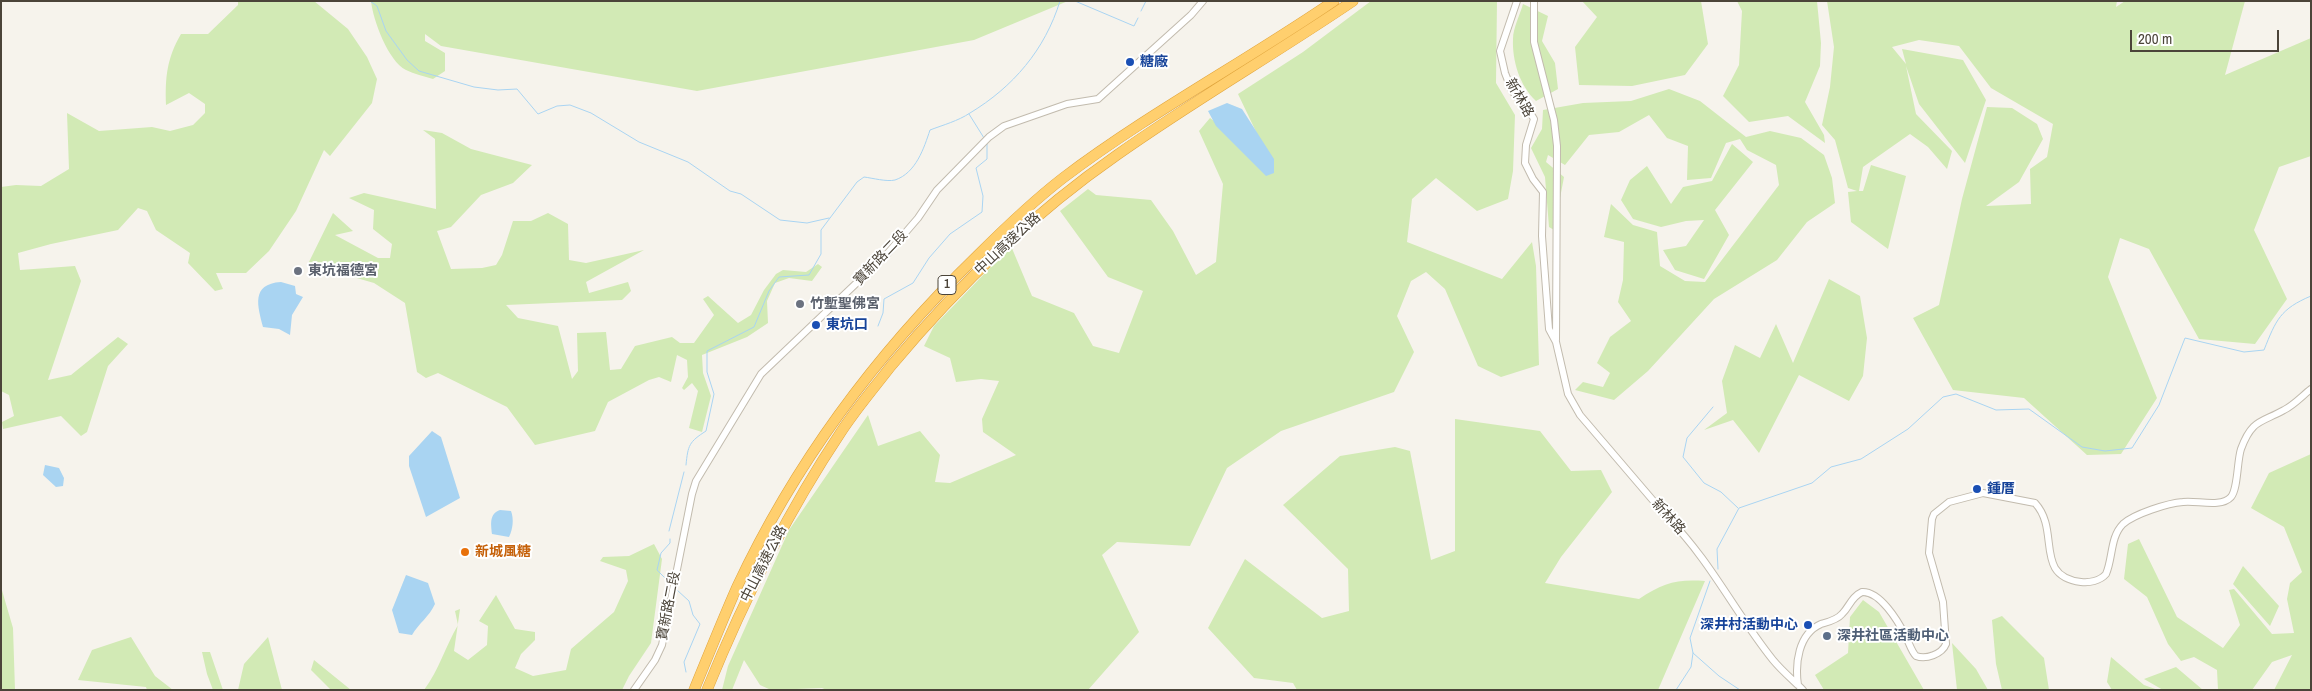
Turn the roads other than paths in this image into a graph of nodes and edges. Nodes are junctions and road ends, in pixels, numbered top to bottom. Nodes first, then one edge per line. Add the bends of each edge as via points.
1 (1203, 1) edge
2 (1334, 1) edge
3 (1352, 1) edge
4 (1517, 1) edge
5 (1534, 1) edge
6 (1556, 342) junction
7 (2311, 389) edge
8 (1801, 688) edge
9 (634, 690) edge
10 (694, 690) edge
11 (707, 690) edge

1 - 9 street, 寶新路二段 via 1098,99 1067,104 1004,126 989,137 937,190 887,254 761,374 696,481 662,645
2 - 10 highway, 中山高速公路 / 1 via 1060,180 931,301 834,421 780,507 738,586
3 - 11 highway, 中山高速公路 / 1 via 1115,156 1018,232 935,315 842,430 792,510 733,626
4 - 6 street, 新林路 via 1500,51 1512,90 1534,119 1526,145 1526,163 1543,192 1542,236 1549,329
5 - 6 street, 新林路 via 1534,42 1554,120 1557,146
6 - 8 street, 新林路 via 1568,394 1580,415 1684,534 1774,661
7 - 8 street via 2286,409 2259,421 2250,431 2239,455 2230,498 2222,502 2179,502 2132,518 2116,534 2106,574 2092,581 2067,580 2057,572 2048,544 2047,522 2035,503 1983,493 1942,506 1932,519 1929,553 1944,602 1945,648 1928,658 1916,656 1885,606 1870,593 1862,592 1853,598 1841,616 1812,629 1804,639 1796,668

